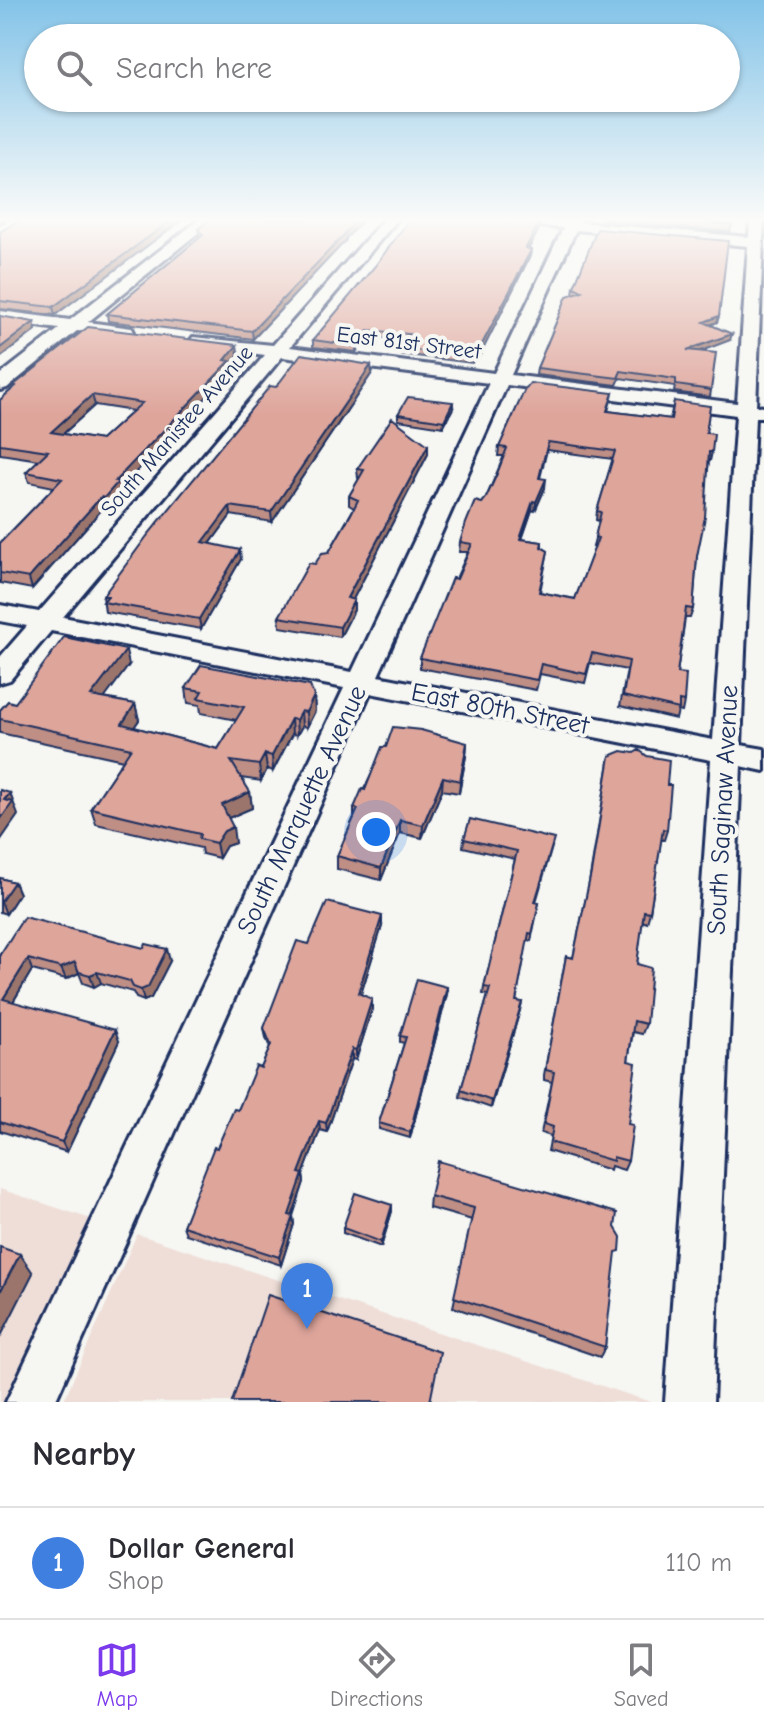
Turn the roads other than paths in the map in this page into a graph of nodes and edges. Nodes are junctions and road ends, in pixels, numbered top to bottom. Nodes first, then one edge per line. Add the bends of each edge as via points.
1 (125, 284) edge
2 (334, 284) edge
3 (543, 284) edge
4 (758, 284) edge
5 (0, 316) edge
6 (73, 325) junction
7 (145, 335) edge
8 (187, 340) edge
9 (277, 351) junction
10 (500, 379) junction
11 (0, 384) edge
12 (755, 411) edge
13 (0, 613) edge
14 (45, 621) junction
15 (0, 674) edge
16 (361, 682) junction
17 (726, 752) junction
18 (764, 760) edge
19 (30, 1402) edge
20 (689, 1402) edge

1 - 6 street
2 - 9 street, South Manistee Avenue
3 - 10 street, South Marquette Avenue
4 - 12 street, South Saginaw Avenue
5 - 6 street
6 - 7 street
6 - 11 street
8 - 9 street, East 81st Street
9 - 10 street, East 81st Street
9 - 14 street, South Manistee Avenue
10 - 12 street, East 81st Street
10 - 16 street, South Marquette Avenue
12 - 17 street, South Saginaw Avenue
13 - 14 street, East 80th Street
14 - 15 street, South Manistee Avenue
14 - 16 street, East 80th Street
16 - 17 street, East 80th Street
16 - 19 street, South Marquette Avenue
17 - 18 street, East 80th Street
17 - 20 street, South Saginaw Avenue

